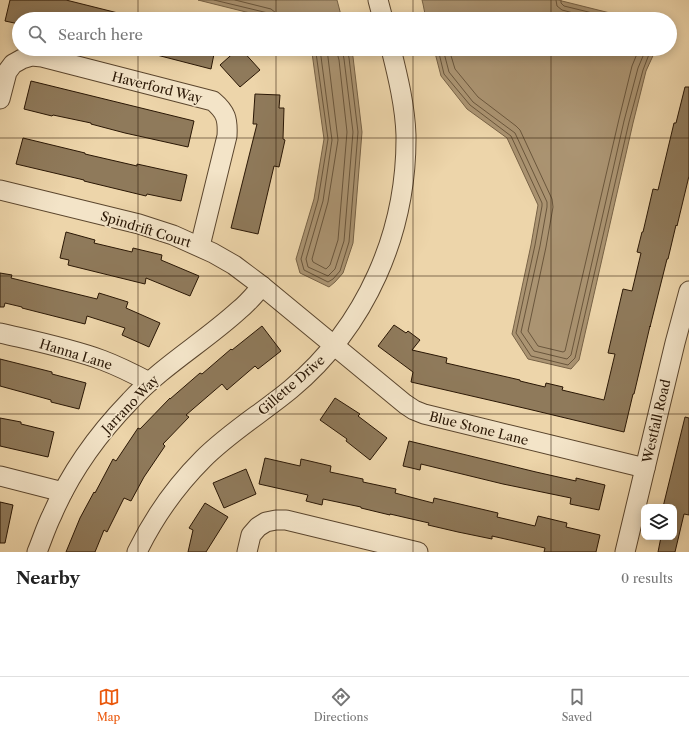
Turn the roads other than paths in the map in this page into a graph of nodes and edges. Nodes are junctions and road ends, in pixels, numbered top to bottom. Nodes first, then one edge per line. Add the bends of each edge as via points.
1 (378, 0) edge
2 (381, 12) edge
3 (393, 56) edge
4 (0, 98) edge
5 (0, 190) edge
6 (200, 246) junction
7 (262, 286) junction
8 (689, 291) edge
9 (0, 333) edge
10 (334, 345) junction
11 (149, 382) junction
12 (645, 468) junction
13 (0, 476) edge
14 (64, 492) junction
15 (37, 552) edge
16 (137, 552) edge
17 (247, 552) edge
18 (418, 552) edge
19 (625, 552) edge

1 - 2 street
3 - 10 street, Gillette Drive via 406,135 402,195 387,252 373,286 355,317
4 - 6 street, Haverford Way via 7,72 13,64 32,56 212,101 226,116 228,131
5 - 6 street, Spindrift Court via 139,224
6 - 7 street, Spindrift Court via 234,265
7 - 10 street, Spindrift Court
7 - 11 street, Jarrano Way via 241,309
8 - 12 street, Westfall Road
9 - 11 street, Hanna Lane via 101,360
10 - 12 street, Blue Stone Lane via 405,404 424,414
10 - 16 street, Gillette Drive via 318,364 291,388 203,459 179,485 158,514
11 - 14 street, Jarrano Way via 103,431
12 - 19 street, Westfall Road
13 - 14 street
14 - 15 street, Jarrano Way
17 - 18 street via 251,535 258,527 276,520 286,520

